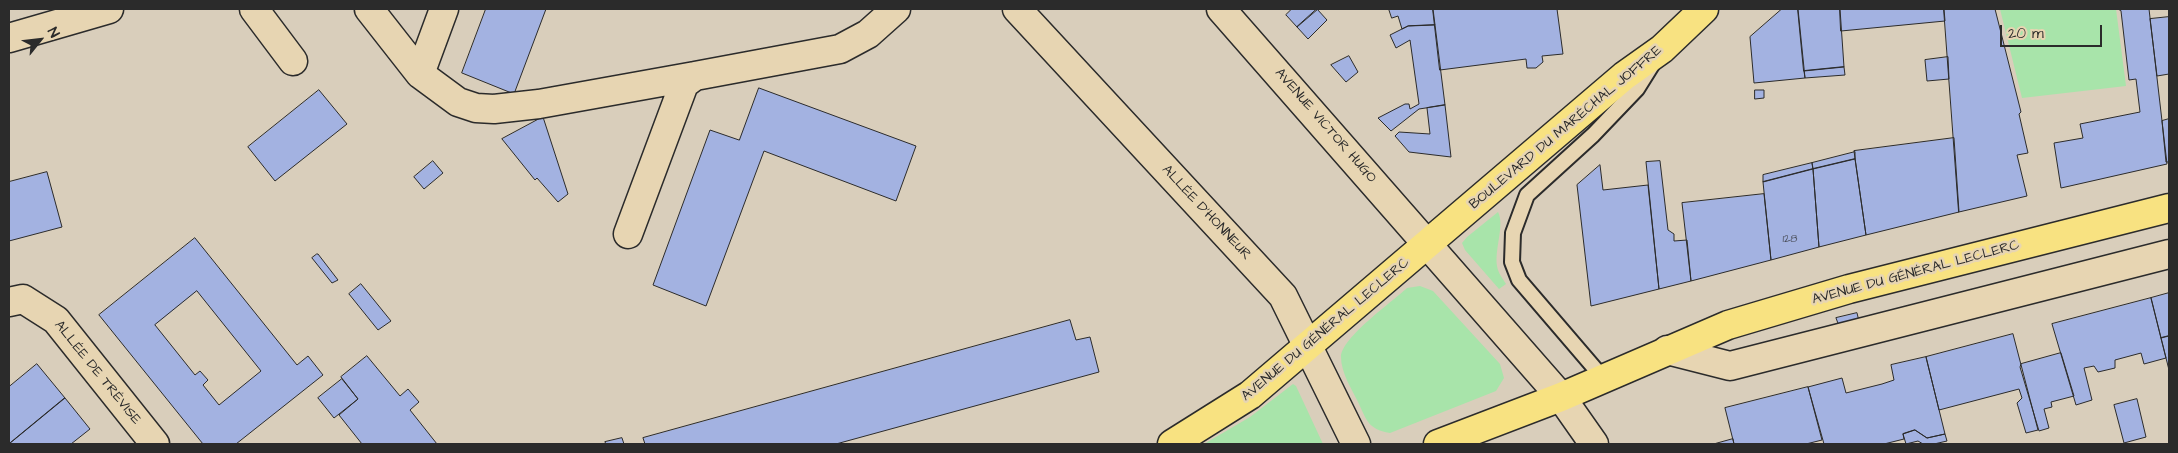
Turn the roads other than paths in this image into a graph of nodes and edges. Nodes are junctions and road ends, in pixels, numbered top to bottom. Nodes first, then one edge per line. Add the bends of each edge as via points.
1 (109, 9) edge
2 (254, 9) edge
3 (369, 9) edge
4 (444, 9) edge
5 (896, 9) edge
6 (1017, 9) edge
7 (1222, 9) edge
8 (1704, 9) edge
9 (9, 38) edge
10 (1662, 49) junction
11 (293, 61) dead end
12 (420, 74) junction
13 (695, 76) junction
14 (2169, 208) edge
15 (628, 234) dead end
16 (1427, 244) junction
17 (2169, 254) edge
18 (9, 302) edge
19 (1309, 346) junction
20 (1667, 350) junction
21 (1603, 378) junction
22 (1561, 397) junction
23 (154, 444) edge
24 (1172, 444) edge
25 (1356, 444) edge
26 (1438, 444) edge
27 (1594, 444) edge

1 - 9 street
2 - 11 street
3 - 12 street
4 - 12 street
5 - 13 street via 868,34 840,49
6 - 19 street, ALLÉE D'HONNEUR via 1283,296
7 - 16 street, AVENUE VICTOR HUGO
8 - 10 main road, BOULEVARD DU MARÉCHAL JOFFRE
10 - 16 main road, BOULEVARD DU MARÉCHAL JOFFRE via 1624,76
10 - 21 lane via 1637,89 1593,135 1527,194 1513,233 1512,262 1519,280
12 - 13 street via 458,102 494,109
13 - 15 street via 684,84
14 - 20 main road, AVENUE DU GÉNÉRAL LECLERC via 1849,289 1728,325
16 - 19 main road, AVENUE DU GÉNÉRAL LECLERC
16 - 22 street, AVENUE VICTOR HUGO
17 - 20 street via 1730,366
18 - 23 street, ALLÉE DE TRÉVISE via 23,299 56,320
19 - 24 main road, AVENUE DU GÉNÉRAL LECLERC via 1250,395
19 - 25 street, ALLÉE D'HONNEUR
20 - 21 main road, AVENUE DU GÉNÉRAL LECLERC
21 - 22 main road, AVENUE DU GÉNÉRAL LECLERC
22 - 26 main road, AVENUE DU GÉNÉRAL LECLERC
22 - 27 street, AVENUE VICTOR HUGO

